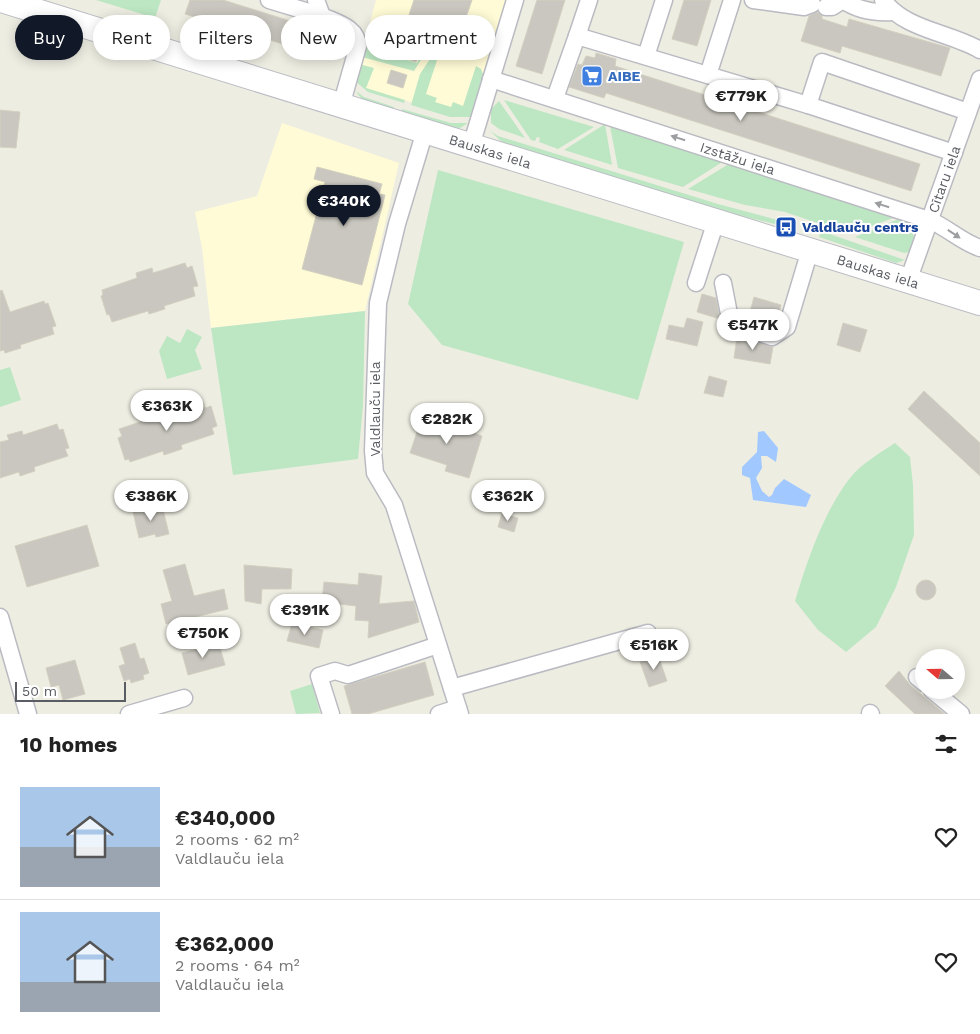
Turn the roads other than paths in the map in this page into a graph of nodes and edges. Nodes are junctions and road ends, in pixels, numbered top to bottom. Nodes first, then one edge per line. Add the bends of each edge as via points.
1 (1, 0) edge
2 (269, 0) edge
3 (316, 0) edge
4 (515, 0) edge
5 (589, 0) edge
6 (664, 0) edge
7 (732, 0) edge
8 (753, 0) edge
9 (843, 0) edge
10 (888, 6) edge
11 (319, 15) edge
12 (322, 15) edge
13 (355, 34) edge
14 (577, 36) junction
15 (980, 50) edge
16 (646, 56) junction
17 (355, 57) edge
18 (354, 60) edge
19 (708, 75) junction
20 (491, 79) junction
21 (980, 79) edge
22 (556, 98) junction
23 (808, 105) junction
24 (341, 106) junction
25 (968, 112) junction
26 (425, 131) junction
27 (471, 146) junction
28 (954, 153) junction
29 (929, 220) junction
30 (716, 221) junction
31 (980, 248) edge
32 (810, 250) junction
33 (908, 281) junction
34 (696, 283) dead end
35 (723, 284) dead end
36 (980, 303) edge
37 (0, 617) edge
38 (648, 633) dead end
39 (438, 645) junction
40 (452, 688) junction
41 (184, 698) dead end
42 (943, 699) edge
43 (459, 711) edge
44 (28, 714) edge
45 (129, 714) edge
46 (331, 714) edge
47 (439, 714) edge
48 (961, 714) edge

1 - 24 main road, Bauskas iela
2 - 11 street
3 - 12 street
4 - 20 street
5 - 14 street
6 - 16 street
7 - 19 street
8 - 9 street via 832,8
9 - 10 street via 876,13
10 - 15 street via 905,20 967,42
13 - 17 street via 358,46
14 - 16 street
14 - 22 street
16 - 19 street
18 - 24 street
19 - 23 street
20 - 22 street, Izstāžu iela
20 - 27 street
21 - 25 street, Cītaru iela
29 -> 22 street, Izstāžu iela
23 - 25 street via 822,62
23 - 28 street
24 - 26 main road, Bauskas iela
25 - 28 street, Cītaru iela
26 - 27 main road, Bauskas iela
26 - 39 street, Valdlauču iela via 378,303 373,451 375,472 394,505
27 - 30 main road, Bauskas iela
28 - 29 street, Cītaru iela
29 -> 31 street, Izstāžu iela
29 - 33 street, Cītaru iela
30 - 32 main road, Bauskas iela
30 - 34 street
32 - 33 main road, Bauskas iela
32 - 35 street via 787,327 772,337 731,324
33 - 36 main road, Bauskas iela
37 - 44 street
38 - 40 street
39 - 40 street, Valdlauču iela
39 - 46 street via 348,675 335,671 319,676
40 - 43 street, Valdlauču iela
41 - 45 street
42 - 48 street
43 - 47 street

